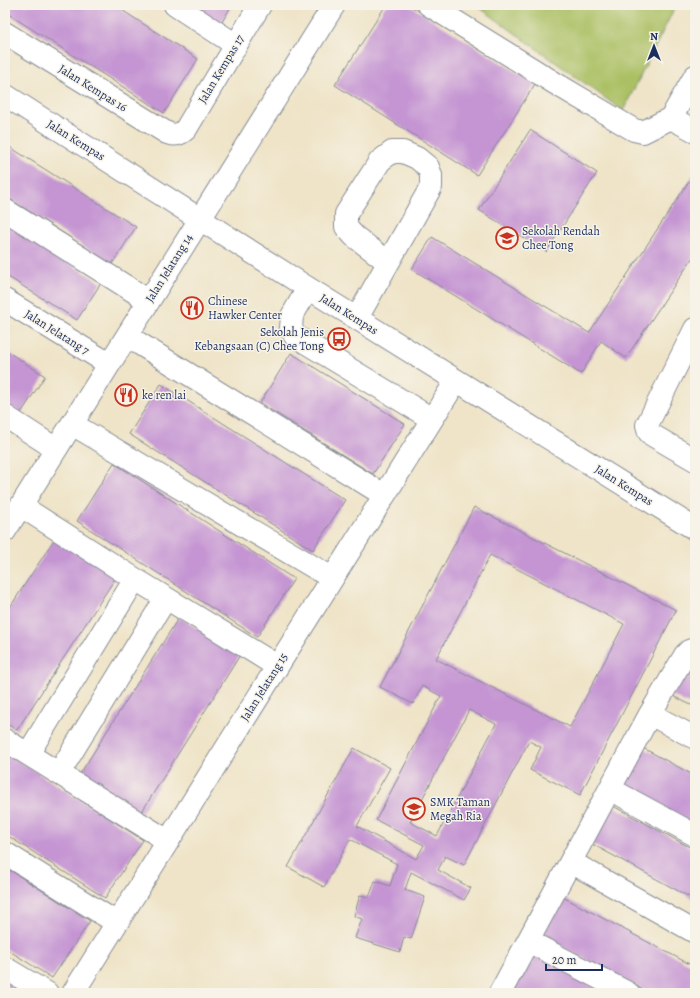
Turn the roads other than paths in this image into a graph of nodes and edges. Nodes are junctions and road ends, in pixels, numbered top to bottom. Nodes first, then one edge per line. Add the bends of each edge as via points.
1 (175, 5) edge
2 (260, 5) edge
3 (334, 5) edge
4 (429, 5) edge
5 (5, 34) edge
6 (236, 45) junction
7 (694, 78) edge
8 (5, 95) edge
9 (671, 118) junction
10 (695, 131) edge
11 (182, 132) joint
12 (5, 210) edge
13 (200, 218) junction
14 (388, 262) junction
15 (308, 288) junction
16 (5, 300) edge
17 (149, 301) junction
18 (357, 318) junction
19 (695, 329) edge
20 (127, 336) junction
21 (109, 364) junction
22 (456, 381) junction
23 (5, 416) edge
24 (432, 418) junction
25 (72, 424) junction
26 (56, 449) junction
27 (695, 460) edge
28 (384, 495) junction
29 (11, 519) edge
30 (695, 529) edge
31 (332, 578) junction
32 (135, 579) junction
33 (166, 598) junction
34 (695, 649) edge
35 (277, 666) junction
36 (650, 714) junction
37 (695, 738) edge
38 (5, 740) edge
39 (28, 754) junction
40 (59, 773) junction
41 (610, 789) junction
42 (695, 835) edge
43 (168, 841) junction
44 (5, 852) edge
45 (571, 862) junction
46 (117, 923) junction
47 (695, 932) edge
48 (528, 941) junction
49 (5, 968) edge
50 (47, 993) edge
51 (73, 993) edge
52 (500, 993) edge
53 (628, 993) edge

1 - 6 street
2 - 6 street, Jalan Kempas 17
3 - 13 street, Jalan Jelatang 14
4 - 9 street via 634,130 643,132
5 - 11 street, Jalan Kempas 16 via 167,134 177,135
6 - 11 street, Jalan Kempas 17
7 - 9 street
8 - 13 street, Jalan Kempas
9 - 10 street
12 - 17 street
13 - 15 street, Jalan Kempas
13 - 17 street, Jalan Jelatang 14
14 - 14 street via 431,187 428,167 417,158 403,152 392,152 380,161 346,214 346,227
14 - 18 street
15 - 18 street, Jalan Kempas
15 - 24 street via 292,316 291,328 295,336
16 - 21 street, Jalan Jelatang 7
17 - 20 street, Jalan Jelatang 14
18 - 22 street, Jalan Kempas
19 - 27 street via 647,425 652,435
20 - 21 street, Jalan Jelatang 14
20 - 28 street
21 - 25 street, Jalan Jelatang 14
22 - 24 street, Jalan Jelatang 15
22 - 30 street, Jalan Kempas
23 - 26 street
24 - 28 street, Jalan Jelatang 15
25 - 26 street, Jalan Jelatang 14
25 - 31 street
26 - 29 street, Jalan Jelatang 14
28 - 31 street, Jalan Jelatang 15
29 - 32 street
31 - 35 street, Jalan Jelatang 15
32 - 33 street
32 - 39 street
33 - 35 street
33 - 40 street
34 - 36 street via 685,655
35 - 43 street, Jalan Jelatang 15
36 - 37 street
36 - 41 street
38 - 39 street
39 - 40 street
40 - 43 street
41 - 42 street
41 - 45 street
43 - 46 street, Jalan Jelatang 15
44 - 46 street
45 - 47 street
45 - 48 street
46 - 51 street, Jalan Jelatang 15
48 - 52 street
48 - 53 street
49 - 50 street

